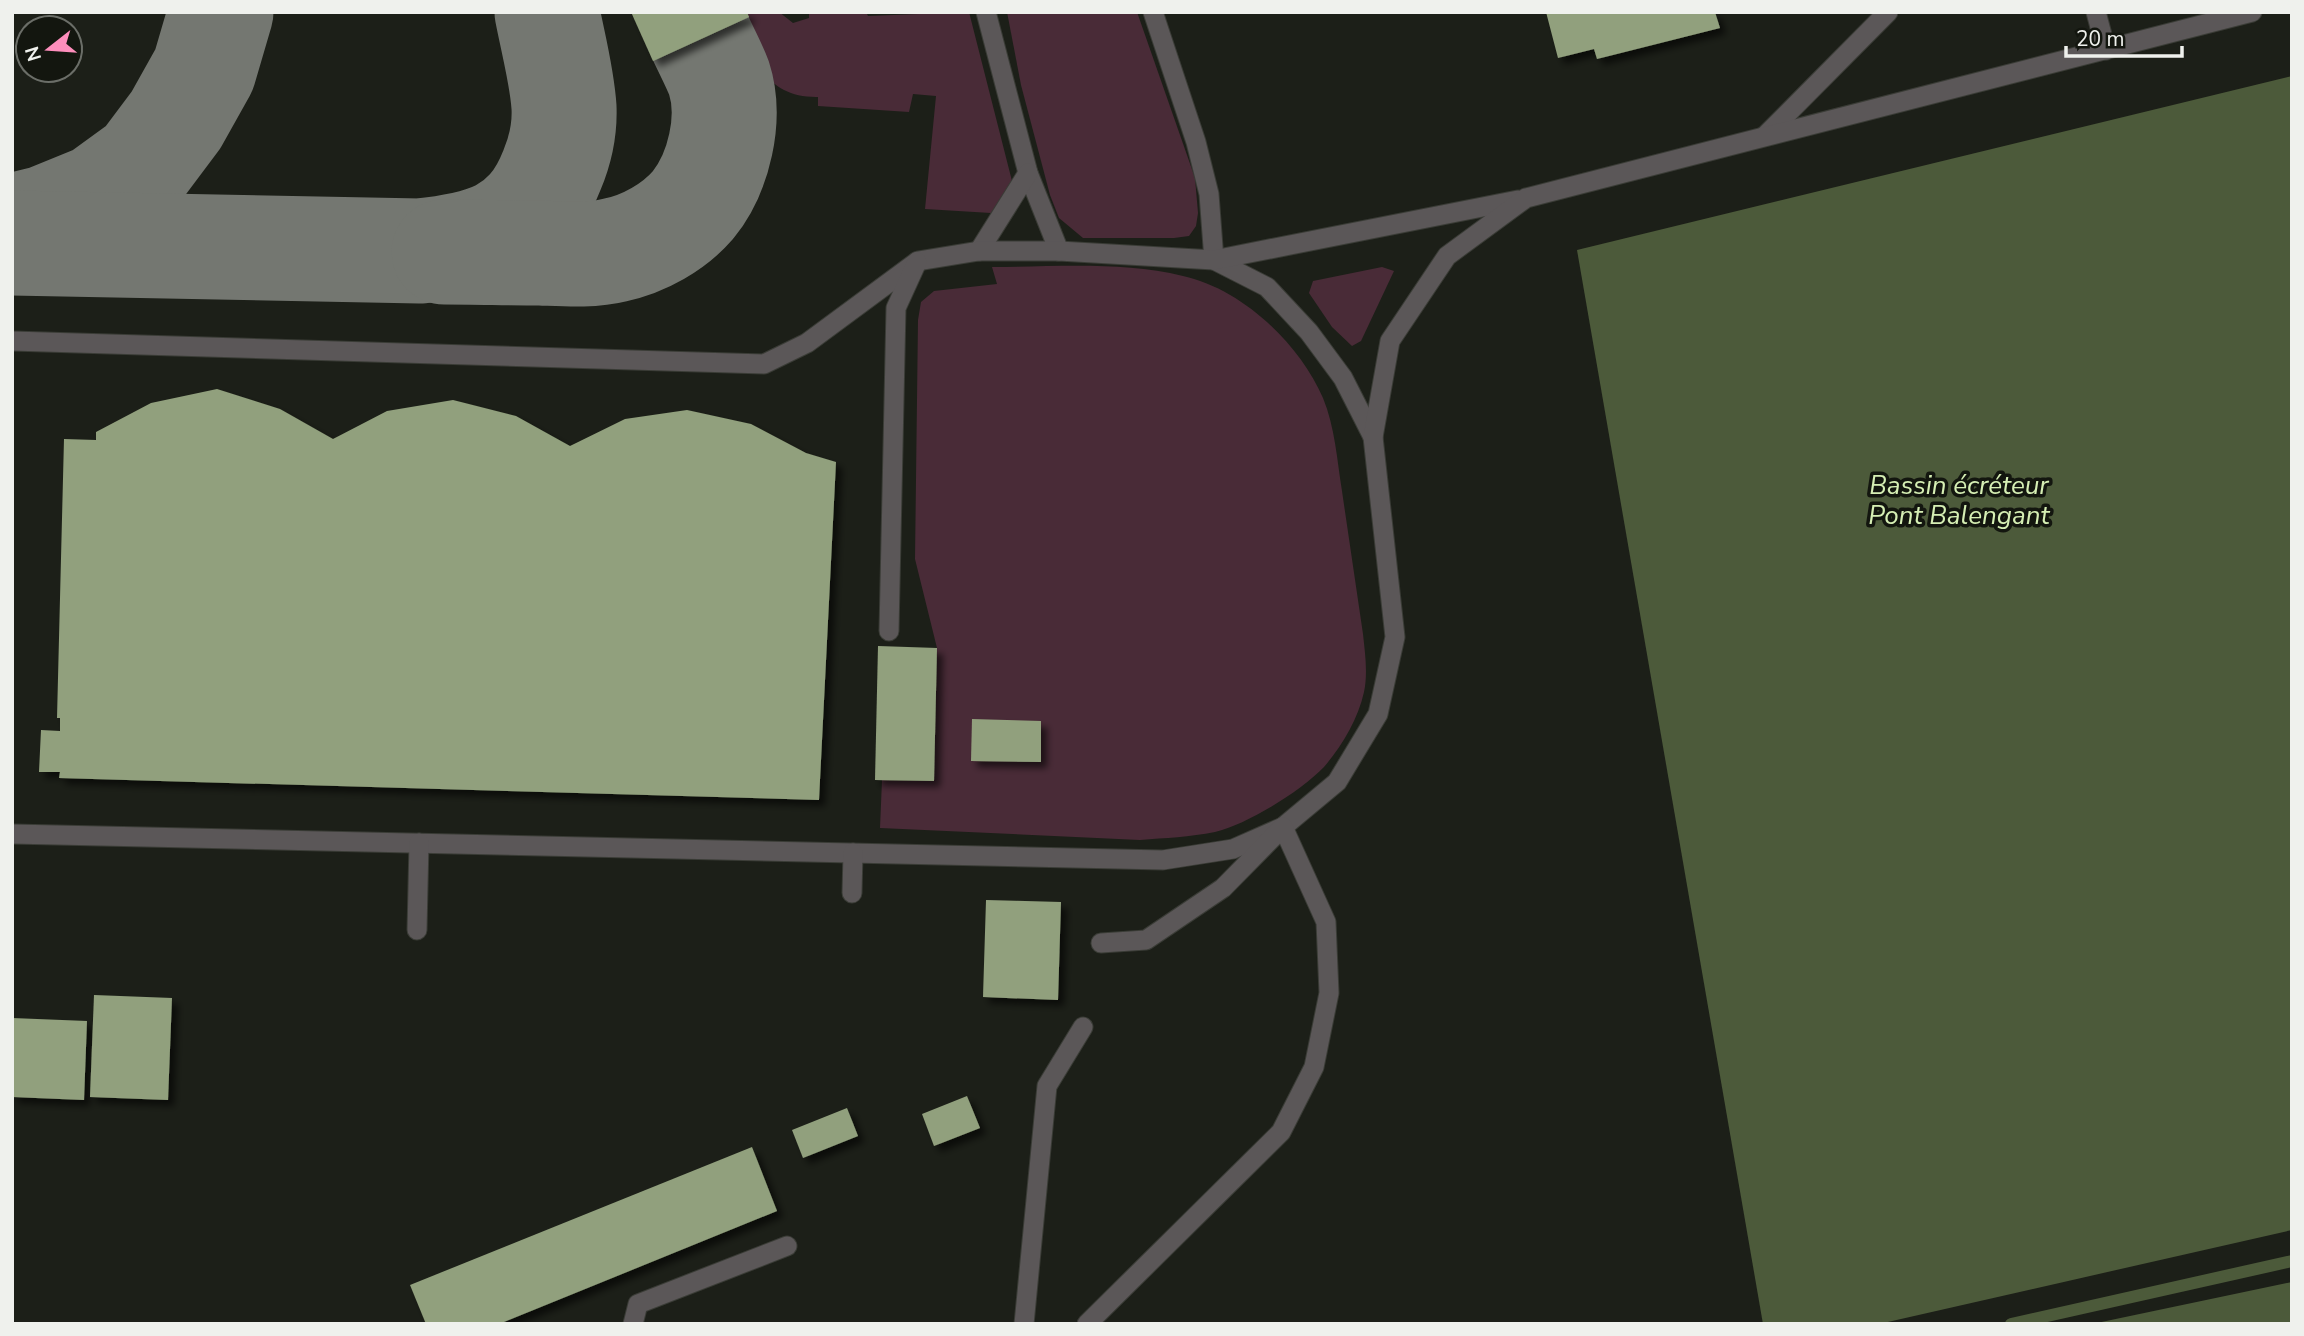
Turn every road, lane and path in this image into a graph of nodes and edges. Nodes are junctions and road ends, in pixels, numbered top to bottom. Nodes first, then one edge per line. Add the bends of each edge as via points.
1 (986, 12) edge
2 (1153, 12) edge
3 (1888, 12) edge
4 (2096, 12) edge
5 (2252, 12) edge
6 (2106, 50) junction
7 (1763, 138) junction
8 (1028, 173) junction
9 (1526, 198) junction
10 (979, 251) junction
11 (1059, 251) junction
12 (1214, 260) junction
13 (918, 261) junction
14 (12, 341) edge
15 (1373, 437) junction
16 (890, 631) dead end
17 (1283, 827) junction
18 (12, 834) edge
19 (419, 843) junction
20 (853, 853) junction
21 (852, 892) dead end
22 (417, 930) dead end
23 (1101, 943) dead end
24 (1083, 1027) dead end
25 (787, 1246) dead end
26 (633, 1324) edge
27 (1024, 1324) edge
28 (1087, 1324) edge

1 - 8 lane
2 - 12 lane via 1209,194
3 - 7 lane
4 - 6 lane
5 - 6 lane
6 - 7 lane
7 - 9 lane
8 - 10 lane
8 - 11 lane
9 - 12 lane
9 - 15 lane via 1447,256 1391,341
10 - 11 lane
10 - 13 lane
11 - 12 lane
12 - 15 lane via 1267,287 1310,331 1343,378
13 - 14 lane via 807,342 764,364
13 - 16 lane via 896,308
15 - 17 lane via 1395,637 1378,714 1338,782
17 - 20 lane via 1233,849 1163,860
17 - 23 lane via 1223,888 1146,940
17 - 28 lane via 1326,922 1329,993 1314,1067 1281,1132
18 - 19 lane
19 - 20 lane
19 - 22 lane
20 - 21 lane
24 - 27 lane via 1047,1086
25 - 26 lane via 638,1304

